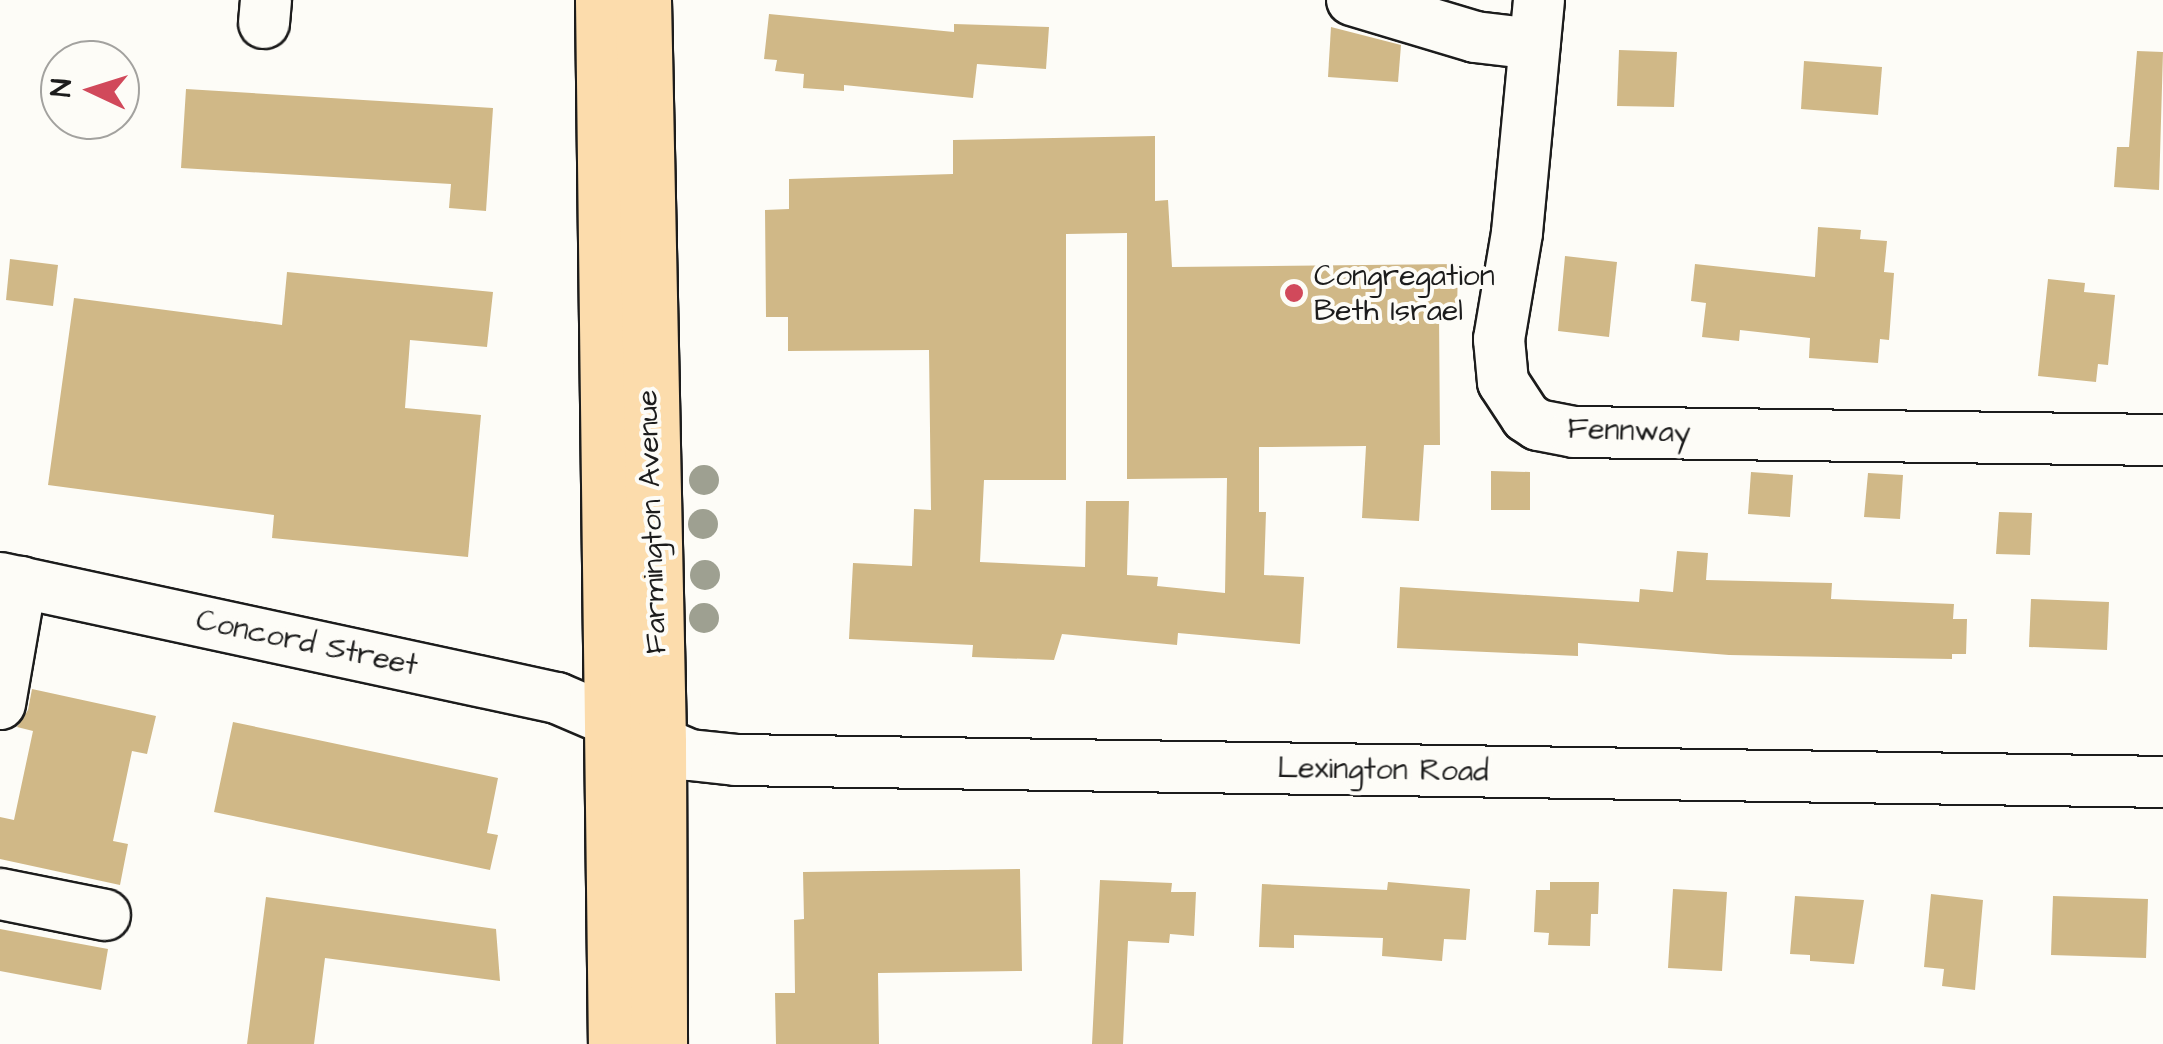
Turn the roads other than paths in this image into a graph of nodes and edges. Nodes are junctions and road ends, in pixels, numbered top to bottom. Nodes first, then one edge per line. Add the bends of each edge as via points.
1 (603, 0) edge
2 (642, 0) edge
3 (1352, 0) edge
4 (1537, 22) edge
5 (2163, 440) edge
6 (11, 580) edge
7 (0, 704) edge
8 (635, 731) junction
9 (2163, 782) edge
10 (0, 894) edge
11 (105, 915) dead end
12 (616, 1044) edge
13 (659, 1044) edge

1 - 8 main road, Farmington Avenue
2 - 8 main road, Farmington Avenue
3 - 4 street via 1476,37
4 - 5 street, Fennway via 1499,354 1508,395 1538,425 1574,432
6 - 7 street
6 - 8 street, Concord Street via 557,698
8 - 9 street, Lexington Road via 690,755 736,760
8 - 12 main road, Farmington Avenue
8 - 13 main road, Farmington Avenue
10 - 11 street

